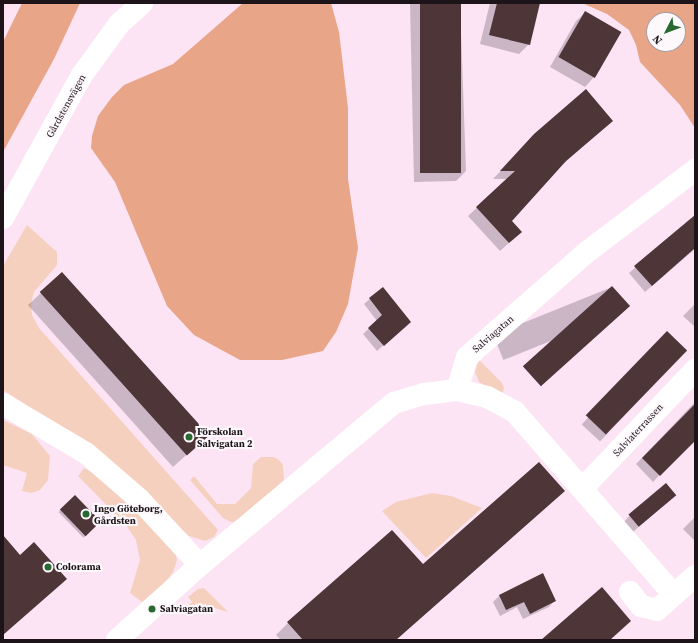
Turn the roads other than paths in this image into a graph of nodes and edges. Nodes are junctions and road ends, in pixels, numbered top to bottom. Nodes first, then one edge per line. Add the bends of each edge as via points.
1 (142, 3) edge
2 (695, 170) edge
3 (3, 218) edge
4 (695, 370) edge
5 (457, 390) junction
6 (3, 404) edge
7 (582, 489) junction
8 (200, 565) junction
9 (695, 576) edge
10 (630, 592) dead end
11 (674, 595) junction
12 (117, 640) edge

1 - 3 street, Gårdstensvägen via 119,24 82,75
2 - 5 street, Salviagatan via 587,252 467,357
4 - 7 street, Salviaterrassen
5 - 7 street via 487,397 515,412
5 - 8 street via 424,394 394,403
6 - 8 street via 86,453 139,499
7 - 11 street
8 - 12 street
9 - 11 street
10 - 11 street via 641,606 657,610

